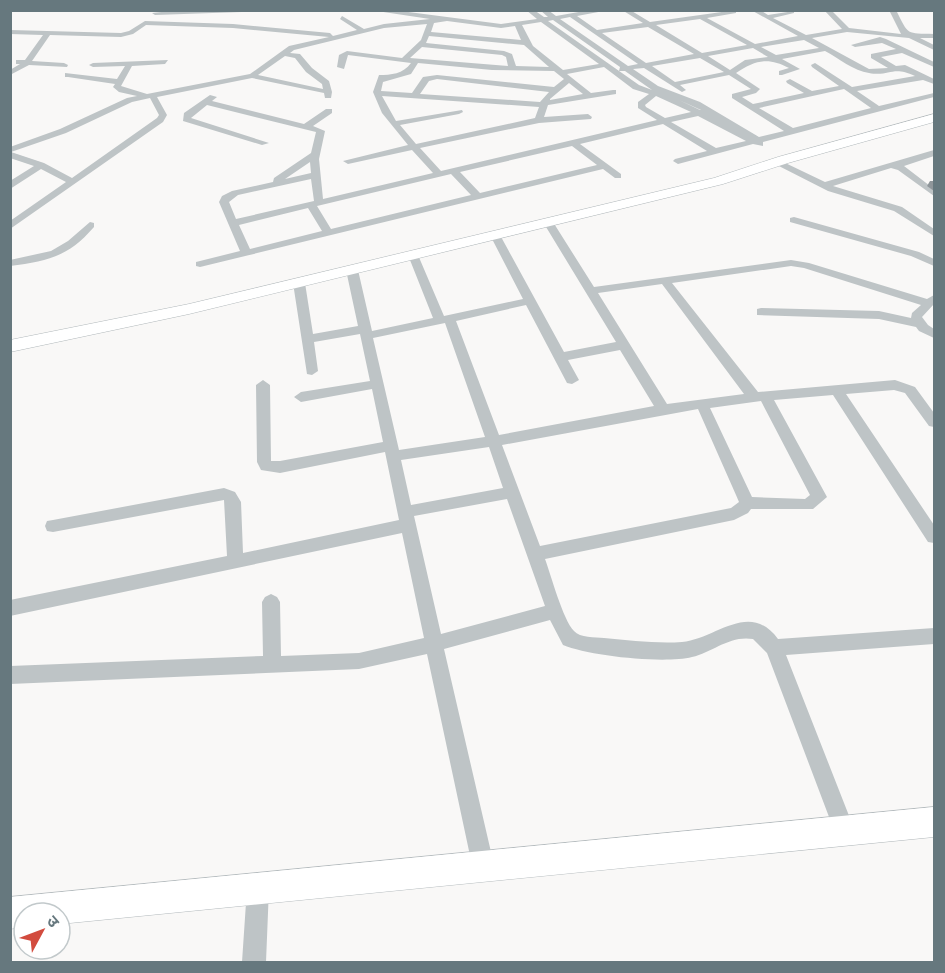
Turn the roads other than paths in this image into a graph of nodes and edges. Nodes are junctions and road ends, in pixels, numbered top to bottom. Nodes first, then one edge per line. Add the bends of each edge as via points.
1 (296, 10) edge
2 (373, 10) edge
3 (440, 10) edge
4 (529, 10) edge
5 (543, 10) edge
6 (625, 10) edge
7 (754, 10) edge
8 (827, 10) edge
9 (892, 10) edge
10 (156, 12) edge
11 (273, 12) edge
12 (403, 12) edge
13 (734, 12) edge
14 (792, 12) edge
15 (606, 13) edge
16 (480, 16) dead end
17 (572, 16) junction
18 (701, 16) junction
19 (766, 17) junction
20 (342, 18) dead end
21 (555, 19) junction
22 (437, 20) junction
23 (543, 21) junction
24 (620, 22) dead end
25 (145, 23) junction
26 (518, 24) junction
27 (649, 25) junction
28 (493, 26) junction
29 (629, 28) junction
30 (274, 30) junction
31 (847, 30) junction
32 (363, 31) junction
33 (10, 32) edge
34 (597, 32) junction
35 (47, 34) junction
36 (427, 34) junction
37 (871, 34) junction
38 (336, 36) junction
39 (909, 36) junction
40 (934, 36) edge
41 (806, 38) junction
42 (884, 40) junction
43 (526, 43) junction
44 (421, 45) junction
45 (855, 45) dead end
46 (755, 46) junction
47 (934, 48) edge
48 (827, 49) junction
49 (904, 50) junction
50 (283, 54) junction
51 (700, 55) junction
52 (776, 57) junction
53 (404, 60) junction
54 (416, 61) junction
55 (10, 62) edge
56 (165, 62) dead end
57 (27, 63) junction
58 (130, 63) junction
59 (645, 64) junction
60 (934, 64) edge
61 (64, 65) dead end
62 (93, 65) dead end
63 (605, 65) junction
64 (815, 65) dead end
65 (341, 67) dead end
66 (624, 68) junction
67 (894, 68) junction
68 (513, 69) junction
69 (613, 70) junction
70 (871, 72) junction
71 (562, 73) junction
72 (730, 73) junction
73 (782, 73) dead end
74 (10, 74) edge
75 (68, 75) dead end
76 (252, 76) junction
77 (25, 77) dead end
78 (924, 77) junction
79 (790, 81) dead end
80 (119, 82) junction
81 (230, 82) junction
82 (897, 82) junction
83 (934, 82) edge
84 (675, 84) junction
85 (521, 86) junction
86 (253, 87) dead end
87 (851, 88) junction
88 (556, 90) junction
89 (613, 92) dead end
90 (376, 93) junction
91 (659, 93) junction
92 (416, 94) junction
93 (811, 94) junction
94 (149, 95) junction
95 (590, 96) junction
96 (934, 96) edge
97 (685, 98) junction
98 (205, 102) junction
99 (513, 103) junction
100 (543, 104) junction
101 (752, 107) junction
102 (878, 109) junction
103 (329, 111) dead end
104 (704, 111) junction
105 (459, 112) dead end
106 (588, 117) dead end
107 (934, 118) edge
108 (539, 120) junction
109 (665, 122) junction
110 (394, 124) junction
111 (306, 127) junction
112 (791, 131) junction
113 (756, 141) junction
114 (265, 143) dead end
115 (574, 143) junction
116 (415, 146) junction
117 (10, 150) edge
118 (714, 151) junction
119 (934, 153) edge
120 (315, 154) junction
121 (10, 155) edge
122 (777, 158) junction
123 (348, 160) dead end
124 (678, 161) dead end
125 (41, 165) junction
126 (605, 166) junction
127 (896, 166) junction
128 (453, 171) junction
129 (316, 175) junction
130 (440, 175) junction
131 (618, 176) dead end
132 (74, 182) junction
133 (270, 185) junction
134 (10, 186) edge
135 (824, 186) junction
136 (934, 193) edge
137 (478, 197) junction
138 (315, 204) junction
139 (794, 220) dead end
140 (548, 222) junction
141 (233, 223) junction
142 (90, 225) dead end
143 (10, 226) edge
144 (328, 233) junction
145 (934, 233) edge
146 (495, 235) junction
147 (246, 253) junction
148 (413, 255) junction
149 (934, 262) edge
150 (10, 263) edge
151 (200, 264) dead end
152 (352, 270) junction
153 (665, 281) junction
154 (299, 283) junction
155 (590, 291) junction
156 (530, 301) junction
157 (931, 301) edge
158 (761, 312) dead end
159 (445, 319) junction
160 (920, 324) junction
161 (365, 333) junction
162 (934, 334) edge
163 (308, 339) junction
164 (624, 345) junction
165 (10, 346) edge
166 (560, 357) junction
167 (312, 371) dead end
168 (572, 380) dead end
169 (377, 384) junction
170 (263, 385) dead end
171 (837, 390) junction
172 (301, 397) dead end
173 (760, 397) junction
174 (702, 404) junction
175 (663, 409) junction
176 (932, 414) edge
177 (494, 441) junction
178 (392, 451) junction
179 (512, 492) junction
180 (747, 503) junction
181 (406, 519) junction
182 (53, 526) dead end
183 (934, 537) edge
184 (535, 554) junction
185 (235, 562) junction
186 (271, 602) dead end
187 (10, 608) edge
188 (555, 611) junction
189 (934, 636) edge
190 (434, 644) junction
191 (774, 648) junction
192 (272, 665) junction
193 (10, 675) edge
194 (934, 822) edge
195 (844, 831) junction
196 (483, 866) junction
197 (258, 888) junction
198 (10, 913) edge
199 (254, 963) edge

1 - 11 street
2 - 12 street
3 - 22 street
4 - 23 street
5 - 21 street
6 - 27 street
7 - 19 street
8 - 31 street
9 - 39 street via 901,30
10 - 11 street
10 - 25 street
11 - 30 street
12 - 22 street
13 - 18 street
14 - 19 street
15 - 17 street
16 - 28 street
17 - 21 street
17 - 34 street
18 - 27 street
18 - 46 street
19 - 41 street
20 - 32 street
21 - 23 street
21 - 66 street
22 - 28 street
22 - 32 street
22 - 36 street
23 - 26 street
23 - 63 street
24 - 29 street
25 - 30 street
25 - 35 street via 121,35
26 - 28 street
26 - 43 street
27 - 29 street
27 - 51 street
29 - 34 street
30 - 38 street
31 - 37 street
31 - 41 street
32 - 38 street
33 - 35 street
34 - 59 street
35 - 57 street
36 - 43 street
36 - 44 street
37 - 39 street
37 - 42 street
38 - 50 street
39 - 40 street
39 - 47 street
41 - 46 street
41 - 48 street
42 - 45 street
42 - 49 street
43 - 71 street
44 - 53 street
44 - 68 street via 504,53
46 - 51 street
46 - 52 street
48 - 52 street
48 - 70 street
49 - 60 street
49 - 67 street via 873,57
50 - 76 street
50 - 76 street via 298,57 326,83 328,95
51 - 59 street
51 - 72 street
52 - 72 street via 748,62
52 - 73 street via 796,69
53 - 54 street
53 - 65 street via 347,53
54 - 68 street
54 - 90 street via 408,72 381,79
55 - 57 street
56 - 58 street
57 - 61 street
57 - 74 street
58 - 62 street
58 - 80 street
59 - 66 street
59 - 84 street
63 - 69 street
63 - 71 street
64 - 87 street
66 - 69 street
66 - 91 street
67 - 70 street
67 - 78 street
68 - 71 street
69 - 91 street via 642,90
70 - 82 street
71 - 88 street
71 - 95 street
72 - 84 street
72 - 101 street via 756,89 735,95
74 - 77 street
75 - 80 street
76 - 81 street
78 - 82 street
78 - 83 street
79 - 93 street
80 - 94 street via 119,88
81 - 86 street
81 - 94 street
81 - 98 street
82 - 87 street
84 - 97 street via 685,92
85 - 88 street
85 - 92 street via 433,77 426,79
85 - 99 street
87 - 93 street
87 - 102 street
88 - 100 street
89 - 95 street
90 - 92 street
90 - 110 street
91 - 97 street
91 - 104 street
91 - 109 street via 641,106
92 - 99 street
93 - 101 street
94 - 117 street
94 - 132 street via 163,115 160,120
95 - 100 street
96 - 102 street
97 - 104 street
98 - 111 street
98 - 114 street via 186,119
99 - 100 street
100 - 108 street
101 - 112 street
102 - 112 street
103 - 111 street
104 - 109 street
104 - 113 street
105 - 110 street
106 - 108 street
107 - 122 street
108 - 116 street
109 - 115 street
109 - 118 street
110 - 116 street
111 - 120 street via 322,133
112 - 113 street
113 - 118 street
113 - 122 street
115 - 126 street
115 - 128 street
116 - 123 street
116 - 130 street
118 - 124 street
119 - 127 street
120 - 129 street
120 - 133 street
121 - 125 street
122 - 135 street
122 - 140 street via 718,181
125 - 132 street
125 - 134 street
126 - 131 street
126 - 137 street
127 - 135 street via 887,165
127 - 136 street
128 - 130 street
128 - 137 street
129 - 133 street
129 - 138 street
130 - 138 street
132 - 143 street
133 - 141 street via 225,198
135 - 145 street via 898,209
137 - 144 street
138 - 141 street
138 - 144 street
139 - 149 street
140 - 146 street
140 - 155 street
141 - 147 street
142 - 150 street via 65,251
144 - 147 street
146 - 148 street
146 - 156 street
147 - 151 street
148 - 152 street
148 - 159 street
152 - 154 street
152 - 161 street
153 - 155 street
153 - 157 street via 791,263
153 - 173 street
154 - 163 street
154 - 165 street
155 - 164 street
156 - 159 street
156 - 166 street
157 - 160 street via 916,316
158 - 160 street via 879,315
159 - 161 street
159 - 177 street
160 - 162 street
161 - 163 street
161 - 169 street
163 - 167 street
164 - 166 street
164 - 175 street
166 - 168 street
169 - 172 street
169 - 178 street
170 - 178 street via 266,466
171 - 173 street
171 - 176 street via 904,387
171 - 183 street
173 - 174 street
173 - 180 street via 819,497 808,505
174 - 175 street
174 - 180 street
175 - 177 street
177 - 178 street
177 - 179 street
178 - 181 street
179 - 181 street
179 - 184 street
180 - 184 street via 734,514
181 - 185 street
181 - 190 street
182 - 185 street via 225,494 233,502
184 - 188 street
185 - 187 street
186 - 192 street
188 - 190 street
188 - 191 street via 563,631 578,643 686,650 746,629 758,631
189 - 191 street
190 - 192 street via 359,661
190 - 196 street
191 - 195 street
192 - 193 street
194 - 195 street
195 - 196 street
196 - 197 street
197 - 198 street
197 - 199 street

